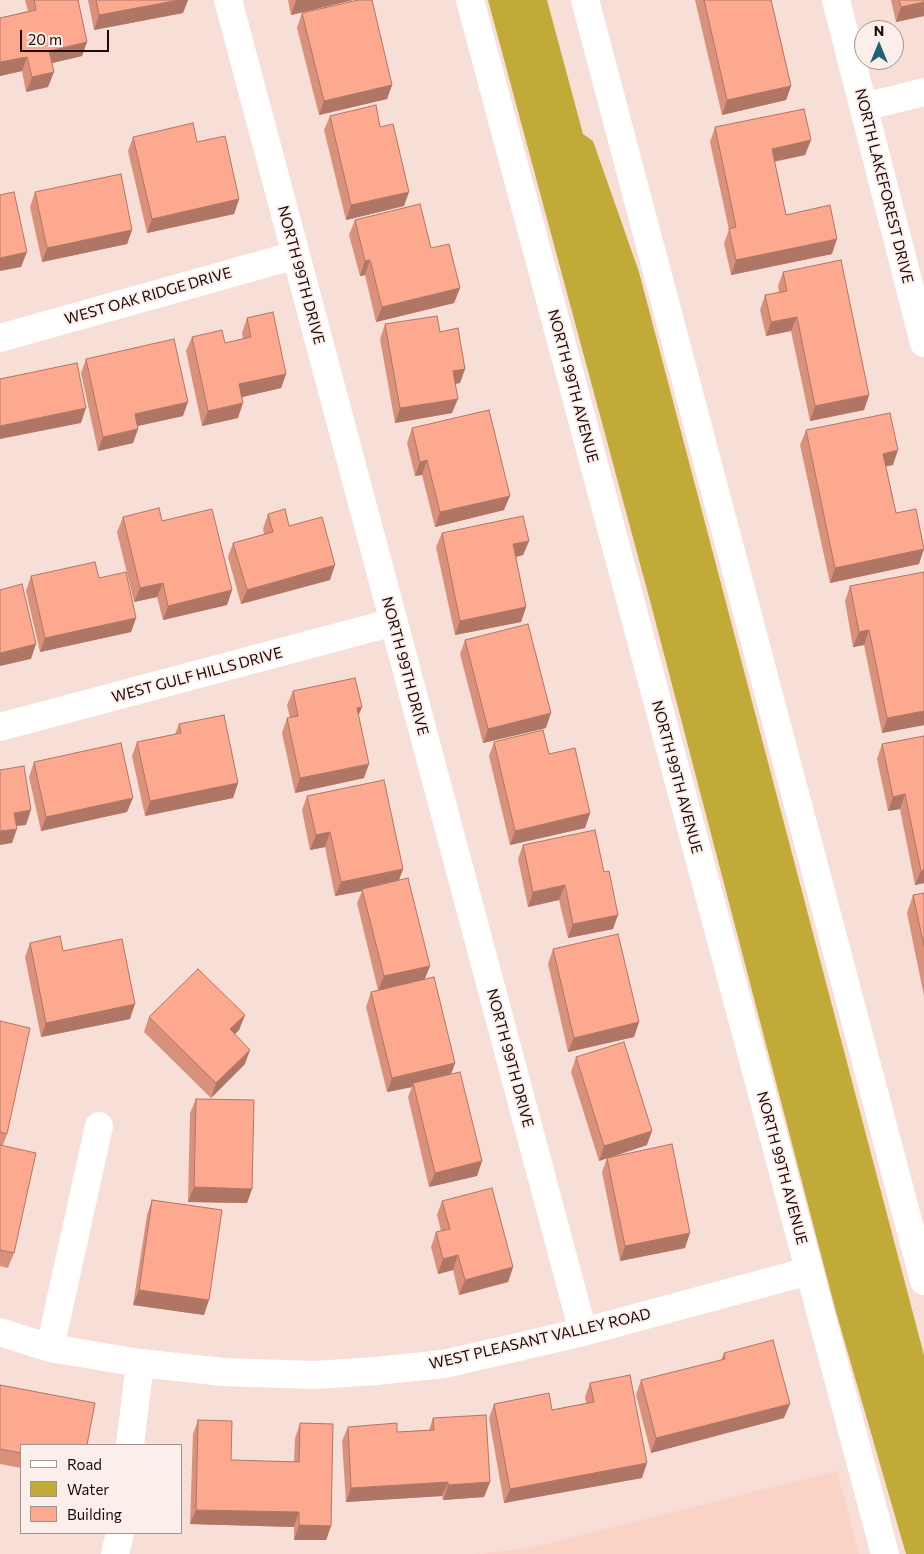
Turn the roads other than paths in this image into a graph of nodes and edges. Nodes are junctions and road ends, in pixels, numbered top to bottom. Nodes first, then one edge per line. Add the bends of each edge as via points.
1 (228, 0) edge
2 (470, 0) edge
3 (584, 0) edge
4 (836, 0) edge
5 (924, 92) edge
6 (864, 107) junction
7 (296, 255) junction
8 (0, 338) edge
9 (924, 342) edge
10 (394, 622) junction
11 (0, 727) edge
12 (99, 1126) dead end
13 (809, 1271) junction
14 (924, 1281) edge
15 (0, 1332) edge
16 (583, 1332) junction
17 (50, 1348) junction
18 (140, 1363) junction
19 (130, 1444) edge
20 (120, 1534) edge
21 (116, 1554) edge
22 (885, 1554) edge

1 - 7 street, NORTH 99TH DRIVE
2 - 13 street, NORTH 99TH AVENUE
3 - 14 street
4 - 6 street, NORTH LAKEFOREST DRIVE
5 - 6 street
6 - 9 street, NORTH LAKEFOREST DRIVE
7 - 8 street, WEST OAK RIDGE DRIVE
7 - 10 street, NORTH 99TH DRIVE
10 - 11 street, WEST GULF HILLS DRIVE
10 - 16 street, NORTH 99TH DRIVE
12 - 17 street
13 - 16 street, WEST PLEASANT VALLEY ROAD
13 - 22 street, NORTH 99TH AVENUE
15 - 17 street, WEST PLEASANT VALLEY ROAD
16 - 18 street, WEST PLEASANT VALLEY ROAD via 444,1364 323,1374 223,1372
17 - 18 street, WEST PLEASANT VALLEY ROAD
18 - 19 street
20 - 21 street

